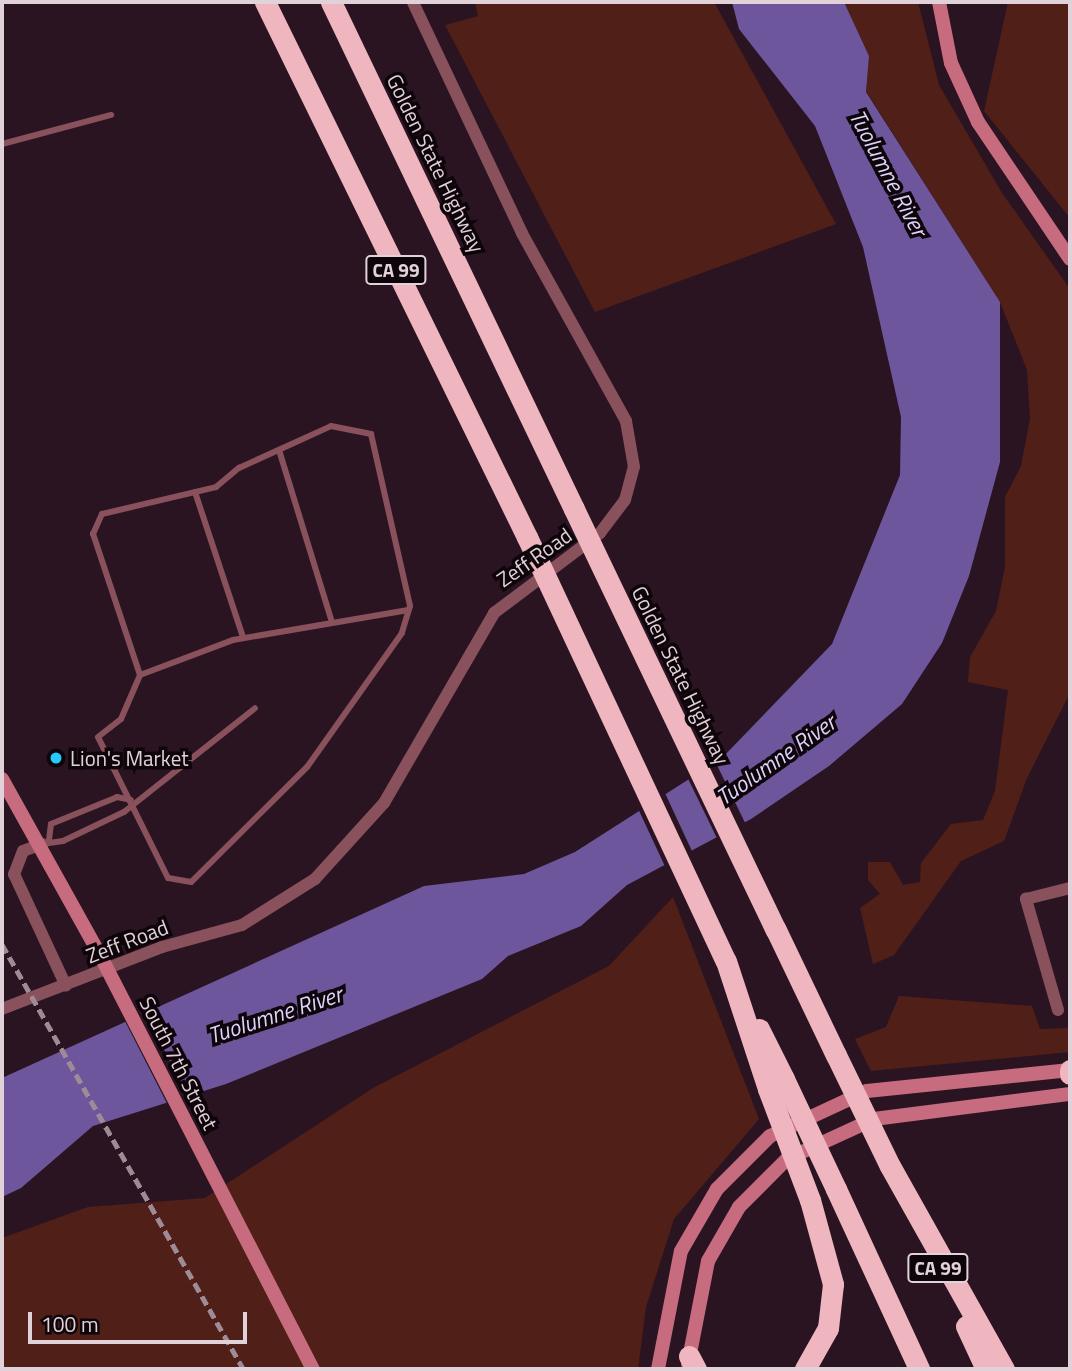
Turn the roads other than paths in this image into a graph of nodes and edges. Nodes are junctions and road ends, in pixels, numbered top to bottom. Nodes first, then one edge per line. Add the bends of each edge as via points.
1 (265, 2) edge
2 (331, 2) edge
3 (413, 2) edge
4 (939, 2) edge
5 (111, 115) dead end
6 (2, 144) edge
7 (1070, 260) edge
8 (279, 450) junction
9 (195, 492) junction
10 (408, 610) junction
11 (331, 619) junction
12 (243, 637) junction
13 (140, 675) junction
14 (255, 708) dead end
15 (2, 768) edge
16 (2, 779) edge
17 (15, 800) junction
18 (131, 800) junction
19 (46, 842) junction
20 (1070, 888) edge
21 (66, 986) junction
22 (2, 1009) edge
23 (1058, 1010) dead end
24 (1070, 1071) edge
25 (776, 1084) junction
26 (1070, 1094) edge
27 (890, 1166) junction
28 (691, 1365) edge
29 (313, 1369) edge
30 (658, 1369) edge
31 (805, 1369) edge
32 (919, 1369) edge
33 (986, 1369) edge
34 (1004, 1369) edge

1 - 25 highway, CA 99, bridge via 527,537 726,961
2 - 27 highway, Golden State Highway / CA 99, bridge
3 - 21 street, Zeff Road via 522,233 626,421 634,453 632,481 600,533 494,613 384,803 315,878 242,925 162,947
4 - 7 main road via 951,63 978,122
5 - 6 lane
8 - 9 lane
8 - 10 lane via 331,426 371,434
8 - 11 lane
9 - 12 lane
9 - 13 lane via 102,514 93,534
10 - 11 lane
10 - 18 lane via 402,633 307,767 191,882 168,878
11 - 12 lane
12 - 13 lane
13 - 18 lane via 121,719 99,737
14 - 18 lane
15 - 17 main road
16 - 17 main road, South 7th Street
17 - 19 main road, South 7th Street
18 - 19 lane via 120,814 63,841
18 - 19 lane via 117,797 51,824
19 - 21 street via 23,851 13,874
19 - 29 main road, South 7th Street, bridge
20 - 23 street via 1026,899
21 - 22 street, Zeff Road
24 - 30 main road via 867,1091 770,1136 717,1189 681,1251
25 - 31 highway, bridge via 833,1284 828,1328
25 - 32 highway, CA 99, bridge via 835,1189
26 - 28 main road via 874,1119 795,1154 738,1207 708,1261
27 - 33 highway, Golden State Highway / CA 99
27 - 34 highway

